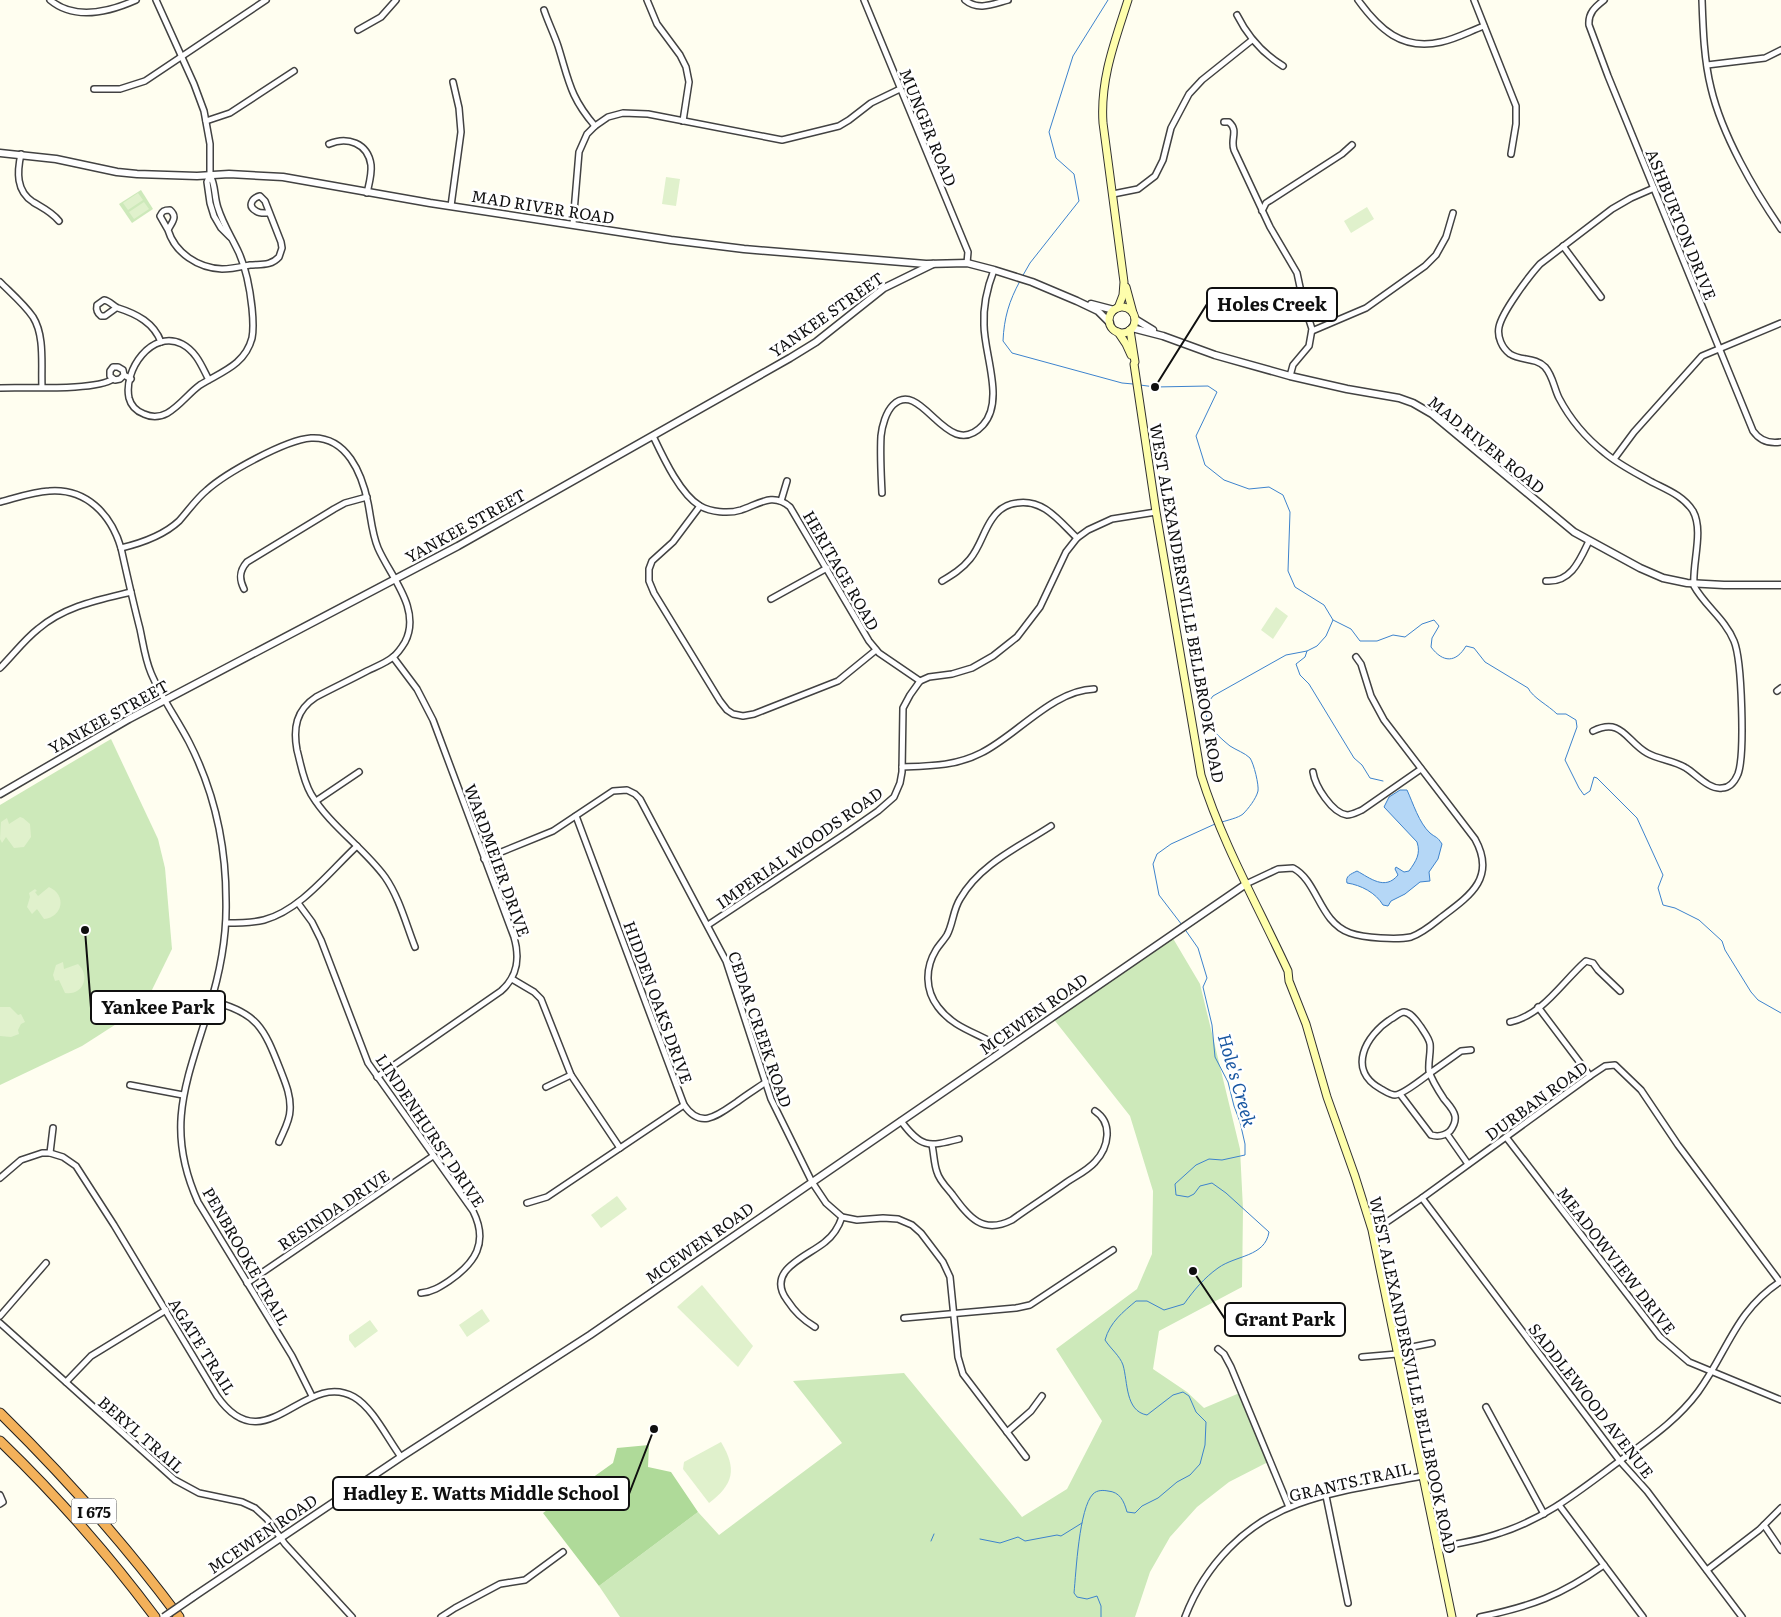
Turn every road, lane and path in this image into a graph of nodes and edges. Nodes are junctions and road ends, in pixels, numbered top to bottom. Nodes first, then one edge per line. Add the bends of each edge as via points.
1 (50, 0) edge
2 (136, 0) edge
3 (156, 0) edge
4 (266, 0) edge
5 (396, 0) edge
6 (647, 0) edge
7 (864, 0) edge
8 (965, 0) edge
9 (1008, 0) edge
10 (1128, 0) edge
11 (1358, 0) edge
12 (1474, 0) edge
13 (1604, 0) edge
14 (1702, 0) edge
15 (257, 2) edge
16 (544, 10) dead end
17 (1237, 15) dead end
18 (1484, 26) junction
19 (358, 30) dead end
20 (1252, 40) junction
21 (1781, 50) edge
22 (181, 57) junction
23 (1707, 65) junction
24 (1283, 66) dead end
25 (294, 71) dead end
26 (452, 82) dead end
27 (94, 89) dead end
28 (900, 89) junction
29 (206, 121) junction
30 (683, 122) junction
31 (1224, 122) dead end
32 (595, 126) junction
33 (329, 144) dead end
34 (1352, 145) dead end
35 (0, 152) edge
36 (21, 154) junction
37 (1511, 154) dead end
38 (210, 175) junction
39 (1654, 188) junction
40 (367, 193) junction
41 (1113, 194) junction
42 (451, 206) junction
43 (1262, 211) junction
44 (269, 213) dead end
45 (1454, 214) dead end
46 (59, 222) dead end
47 (574, 224) junction
48 (1781, 229) edge
49 (168, 230) dead end
50 (1563, 246) junction
51 (967, 263) junction
52 (934, 264) junction
53 (244, 266) junction
54 (994, 270) junction
55 (0, 282) edge
56 (1124, 282) junction
57 (1601, 297) dead end
58 (1077, 301) junction
59 (116, 308) dead end
60 (1116, 309) junction
61 (1134, 316) junction
62 (1110, 323) junction
63 (1781, 323) edge
64 (1131, 329) junction
65 (1312, 331) junction
66 (1118, 332) junction
67 (1163, 336) junction
68 (161, 342) junction
69 (1720, 349) junction
70 (1134, 364) junction
71 (124, 376) junction
72 (1290, 376) junction
73 (112, 379) junction
74 (130, 379) junction
75 (209, 380) junction
76 (42, 387) junction
77 (0, 388) edge
78 (653, 436) junction
79 (1781, 442) edge
80 (1614, 459) junction
81 (786, 481) dead end
82 (882, 493) dead end
83 (367, 497) junction
84 (781, 500) junction
85 (0, 502) edge
86 (700, 506) junction
87 (1156, 512) junction
88 (1077, 538) junction
89 (1589, 541) junction
90 (121, 548) junction
91 (827, 568) junction
92 (395, 580) junction
93 (942, 581) dead end
94 (1546, 581) dead end
95 (1694, 583) junction
96 (1781, 585) edge
97 (244, 589) dead end
98 (131, 592) junction
99 (771, 599) dead end
100 (876, 650) junction
101 (393, 657) junction
102 (1356, 657) dead end
103 (0, 668) edge
104 (920, 681) junction
105 (1094, 689) dead end
106 (165, 699) junction
107 (1593, 730) dead end
108 (902, 767) junction
109 (1421, 769) junction
110 (359, 772) dead end
111 (1314, 772) dead end
112 (0, 794) edge
113 (316, 801) junction
114 (576, 816) junction
115 (1051, 826) dead end
116 (357, 846) junction
117 (484, 859) junction
118 (1246, 884) junction
119 (298, 903) junction
120 (226, 922) junction
121 (708, 925) junction
122 (415, 947) dead end
123 (512, 979) junction
124 (1620, 991) dead end
125 (211, 1001) junction
126 (1538, 1007) junction
127 (1510, 1022) dead end
128 (1004, 1050) junction
129 (1470, 1050) dead end
130 (1430, 1073) junction
131 (571, 1075) junction
132 (1590, 1076) junction
133 (377, 1077) junction
134 (766, 1082) junction
135 (130, 1085) dead end
136 (546, 1087) dead end
137 (1400, 1094) junction
138 (183, 1095) junction
139 (684, 1105) junction
140 (1095, 1111) dead end
141 (901, 1121) junction
142 (53, 1128) dead end
143 (1447, 1134) junction
144 (1506, 1137) junction
145 (959, 1139) dead end
146 (279, 1142) dead end
147 (932, 1145) junction
148 (620, 1148) junction
149 (50, 1153) junction
150 (433, 1156) junction
151 (1468, 1164) junction
152 (0, 1178) edge
153 (812, 1182) junction
154 (1422, 1198) junction
155 (527, 1203) dead end
156 (842, 1216) junction
157 (1372, 1230) junction
158 (1113, 1250) dead end
159 (46, 1263) dead end
160 (1780, 1282) edge
161 (247, 1283) junction
162 (420, 1293) dead end
163 (166, 1310) junction
164 (953, 1314) junction
165 (0, 1316) edge
166 (904, 1318) dead end
167 (0, 1323) edge
168 (815, 1327) dead end
169 (1432, 1343) dead end
170 (1218, 1349) dead end
171 (1397, 1352) junction
172 (1362, 1357) dead end
173 (1712, 1372) junction
174 (66, 1382) junction
175 (312, 1396) junction
176 (1042, 1396) dead end
177 (1781, 1400) edge
178 (1486, 1407) dead end
179 (0, 1412) edge
180 (1007, 1432) junction
181 (0, 1441) edge
182 (401, 1456) junction
183 (1026, 1457) dead end
184 (1620, 1461) junction
185 (1422, 1476) junction
186 (0, 1495) edge
187 (1326, 1496) junction
188 (0, 1504) edge
189 (1559, 1505) junction
190 (1289, 1507) junction
191 (1781, 1508) edge
192 (1544, 1514) junction
193 (1764, 1525) junction
194 (280, 1537) junction
195 (1437, 1547) junction
196 (1781, 1550) edge
197 (562, 1552) dead end
198 (1604, 1564) junction
199 (1707, 1570) junction
200 (1348, 1603) dead end
201 (155, 1617) edge
202 (164, 1617) edge
203 (180, 1617) edge
204 (352, 1617) edge
205 (441, 1617) edge
206 (1185, 1617) edge
207 (1452, 1617) edge
208 (1480, 1617) edge
209 (1643, 1617) edge
210 (1742, 1617) edge

1 - 2 street via 61,7 89,13
3 - 22 street
4 - 15 street
5 - 19 street via 381,17
6 - 30 street via 661,32 686,66 689,82
7 - 28 street, MUNGER ROAD
8 - 9 street via 979,7
10 - 41 main road via 1102,97
11 - 18 street via 1382,28 1407,42 1441,42
12 - 18 street
13 - 39 street, ASHBURTON DRIVE via 1590,14 1590,31
14 - 23 street
15 - 22 street
16 - 32 street via 571,91 582,112
17 - 20 street
18 - 37 street via 1516,106
20 - 24 street
20 - 41 street via 1189,94 1171,128 1164,160 1155,176 1138,189
21 - 23 street via 1765,58
22 - 27 street via 138,84 120,90
22 - 29 street via 200,98
23 - 48 street via 1723,126 1758,195
25 - 29 street via 230,113
26 - 42 street via 461,132
28 - 30 street via 871,103 839,126 782,140
28 - 51 street, MUNGER ROAD via 968,252
29 - 38 street
30 - 32 street via 632,112 615,114
31 - 43 street via 1230,122 1235,130 1232,145
32 - 47 street via 584,139 579,152
33 - 40 street via 350,140 365,150 371,172
34 - 43 street via 1266,203
35 - 36 street, MAD RIVER ROAD
36 - 38 street, MAD RIVER ROAD via 117,172
36 - 46 street via 18,176 21,188 28,198 51,212
38 - 40 street, MAD RIVER ROAD via 268,175
38 - 53 street via 218,208
39 - 50 street via 1612,209
39 - 69 street, ASHBURTON DRIVE
40 - 42 street, MAD RIVER ROAD
41 - 56 main road
42 - 47 street, MAD RIVER ROAD
43 - 65 street via 1297,273
44 - 53 street via 281,242 281,254 277,260 267,264
45 - 65 street via 1446,237 1430,262 1376,302
47 - 52 street, MAD RIVER ROAD via 744,249
49 - 53 street via 178,248 199,264 221,269
50 - 57 street
50 - 80 street via 1533,272 1505,314 1498,332 1508,353 1537,362 1545,368 1568,414 1594,444
51 - 52 street, MAD RIVER ROAD
51 - 54 street, MAD RIVER ROAD
52 - 78 street, YANKEE STREET via 884,288 802,352
53 - 75 street via 250,286 253,329 250,343 234,366
54 - 58 street, MAD RIVER ROAD
54 - 82 street via 984,311 984,334 993,390 987,419 976,431 962,436 950,432 915,402 902,400 894,404 882,431
55 - 76 street via 36,323 40,337
56 - 60 main road via 1123,295
56 - 61 main road
58 - 60 street, MAD RIVER ROAD
58 - 62 street, MAD RIVER ROAD via 1098,311
59 - 68 street via 149,323
60 - 61 main road via 1128,308
60 - 62 main road via 1110,315
61 - 64 main road, WEST ALEXANDERSVILLE BELLBROOK ROAD
61 - 67 street, MAD RIVER ROAD via 1144,326
62 - 66 main road, WEST ALEXANDERSVILLE BELLBROOK ROAD
63 - 69 street
64 - 66 main road
64 - 67 street, MAD RIVER ROAD
64 - 70 main road, WEST ALEXANDERSVILLE BELLBROOK ROAD
65 - 72 street via 1309,346 1293,365
66 - 70 main road, WEST ALEXANDERSVILLE BELLBROOK ROAD
67 - 72 street, MAD RIVER ROAD via 1215,355
68 - 74 street via 144,352
68 - 75 street via 178,343 188,348 198,358
69 - 79 street, ASHBURTON DRIVE via 1756,435 1769,443
69 - 80 street via 1698,360
70 - 87 main road, WEST ALEXANDERSVILLE BELLBROOK ROAD
71 - 73 street
71 - 73 street via 123,370 116,366 111,369
71 - 74 street
72 - 89 street, MAD RIVER ROAD via 1347,390 1390,396 1419,406 1558,520
73 - 76 street via 91,386
74 - 75 street via 128,390 132,405 144,414 156,417 171,412 192,391
76 - 77 street
78 - 86 street via 683,490
78 - 92 street, YANKEE STREET
80 - 95 street via 1678,496 1692,510 1697,528
81 - 84 street
83 - 90 street via 352,460 344,450 328,440 304,439 266,454 214,484 166,531 145,542
83 - 92 street via 375,538
83 - 97 street via 345,503 247,562 240,574
84 - 86 street via 770,499 733,512
84 - 91 street, HERITAGE ROAD via 794,511
85 - 90 street, PENBROOKE TRAIL via 41,492 74,494 101,511 112,525
86 - 100 street via 673,542 652,562 649,581 727,710 738,715 754,714 831,685
87 - 88 street via 1104,522
87 - 118 main road, WEST ALEXANDERSVILLE BELLBROOK ROAD via 1198,762 1224,836
88 - 93 street via 1045,508 1025,502 1008,505 993,517 968,562
88 - 104 street via 1058,565 1040,607 1017,637 972,668
89 - 94 street via 1569,575
89 - 95 street, MAD RIVER ROAD via 1654,574
90 - 98 street, PENBROOKE TRAIL
91 - 99 street
91 - 100 street, HERITAGE ROAD
92 - 101 street via 407,605 410,625 404,643
92 - 106 street, YANKEE STREET
95 - 96 street, MAD RIVER ROAD
95 - 107 street via 1730,633 1737,652 1741,754 1734,781 1723,788 1715,788 1685,767 1646,752 1621,729 1610,726
98 - 103 street via 68,610 37,629
98 - 106 street, PENBROOKE TRAIL via 150,669
100 - 104 street, HERITAGE ROAD
101 - 113 street via 316,697 300,713 295,725 295,738 304,777
101 - 117 street, WARDMEIER DRIVE via 417,689 432,720
102 - 109 street via 1375,706
104 - 108 street, IMPERIAL WOODS ROAD via 903,708
105 - 108 street via 1080,690 1056,702 991,748 964,760
106 - 112 street, YANKEE STREET
106 - 120 street, PENBROOKE TRAIL via 193,750 215,812 225,872
108 - 121 street, IMPERIAL WOODS ROAD via 902,778 896,792 878,811
109 - 111 street via 1352,814 1340,812 1332,806 1318,787
109 - 118 street via 1475,838 1482,866 1472,893 1423,931 1400,938 1349,933 1333,922 1304,877 1293,868 1278,869
110 - 113 street
113 - 116 street
114 - 117 street, CEDAR CREEK ROAD via 545,835
114 - 121 street, CEDAR CREEK ROAD via 613,791 622,789 635,794 644,804
114 - 139 street, HIDDEN OAKS DRIVE
115 - 128 street via 989,866 970,885 955,908 948,934 931,960 928,971 929,992 947,1017
116 - 119 street
116 - 122 street via 391,887
117 - 123 street, WARDMEIER DRIVE via 517,946 518,960
118 - 128 street, MCEWEN ROAD
118 - 157 main road, WEST ALEXANDERSVILLE BELLBROOK ROAD via 1302,1011
119 - 120 street via 264,920
119 - 133 street, LINDENHURST DRIVE via 321,940 362,1049
120 - 125 street, PENBROOKE TRAIL
121 - 134 street, CEDAR CREEK ROAD via 731,974
123 - 131 street via 541,999
123 - 133 street via 502,991
124 - 126 street via 1593,962 1586,961 1566,984
125 - 138 street, PENBROOKE TRAIL
125 - 146 street via 242,1011 267,1036 290,1101 290,1116
126 - 127 street via 1523,1018
126 - 132 street
128 - 141 street, MCEWEN ROAD
129 - 130 street via 1461,1051
130 - 137 street
130 - 137 street via 1430,1041 1413,1016 1401,1013 1372,1034 1363,1056 1365,1074 1372,1083 1391,1094
130 - 143 street via 1455,1117 1454,1125
131 - 136 street
131 - 148 street
132 - 144 street, DURBAN ROAD
132 - 160 street, DURBAN ROAD via 1605,1066 1615,1065 1641,1090
133 - 150 street, LINDENHURST DRIVE
134 - 139 street, HIDDEN OAKS DRIVE via 712,1117 698,1117
134 - 153 street, CEDAR CREEK ROAD via 780,1119
135 - 138 street
137 - 143 street via 1428,1133 1434,1136
138 - 161 street, PENBROOKE TRAIL via 181,1140 188,1177 206,1215
139 - 148 street
140 - 147 street via 1106,1121 1107,1129 1105,1144 1097,1160 1012,1220 999,1225 981,1224 966,1213 938,1174
141 - 147 street via 914,1137
141 - 153 street, MCEWEN ROAD
142 - 149 street
143 - 151 street
144 - 151 street, DURBAN ROAD
144 - 173 street, MEADOWVIEW DRIVE via 1660,1337 1683,1358
145 - 147 street
148 - 155 street via 547,1197
149 - 152 street via 28,1157
149 - 163 street, AGATE TRAIL via 71,1161 80,1170
150 - 161 street, RESINDA DRIVE
150 - 162 street, LINDENHURST DRIVE via 473,1212 480,1231 479,1244 475,1257 463,1271 437,1289
151 - 154 street, DURBAN ROAD
153 - 156 street, CEDAR CREEK ROAD via 826,1203
153 - 182 street, MCEWEN ROAD via 590,1335
154 - 157 street, DURBAN ROAD
154 - 184 street, SADDLEWOOD AVENUE
156 - 164 street via 857,1220 898,1219 917,1229 948,1271
156 - 168 street via 829,1239 787,1269 781,1281 783,1295 796,1313
157 - 171 main road, WEST ALEXANDERSVILLE BELLBROOK ROAD
158 - 164 street via 1030,1305
159 - 165 street
160 - 173 street via 1743,1316
161 - 175 street, PENBROOKE TRAIL via 292,1356
163 - 174 street via 91,1356
163 - 175 street, AGATE TRAIL via 222,1402 238,1416 255,1421 268,1420
164 - 166 street
164 - 180 street via 963,1374
167 - 174 street, BERYL TRAIL
169 - 171 street
170 - 190 street via 1231,1367
171 - 172 street
171 - 185 main road, WEST ALEXANDERSVILLE BELLBROOK ROAD
173 - 177 street, MEADOWVIEW DRIVE
173 - 184 street via 1680,1414
174 - 194 street, BERYL TRAIL via 175,1480 199,1493 248,1504 262,1514
175 - 182 street, AGATE TRAIL via 338,1392 360,1401
176 - 180 street via 1032,1411
178 - 192 street
179 - 203 highway, I 675 via 99,1518
180 - 183 street
181 - 201 highway, I 675 via 90,1537
182 - 194 street, MCEWEN ROAD
184 - 189 street
184 - 199 street, SADDLEWOOD AVENUE
185 - 187 street, GRANTS TRAIL
185 - 195 main road, WEST ALEXANDERSVILLE BELLBROOK ROAD
186 - 188 street via 3,1502
187 - 190 street, GRANTS TRAIL
187 - 200 street
189 - 192 street
189 - 198 street
190 - 206 street, GRANTS TRAIL via 1248,1530 1222,1556 1195,1594
191 - 193 street
192 - 195 street via 1501,1533
193 - 196 street
193 - 199 street
194 - 202 street, MCEWEN ROAD, bridge
194 - 204 street, BERYL TRAIL
195 - 207 main road, WEST ALEXANDERSVILLE BELLBROOK ROAD
197 - 205 street via 525,1580 500,1584
198 - 208 street via 1580,1582 1549,1598
198 - 209 street
199 - 210 street, SADDLEWOOD AVENUE

